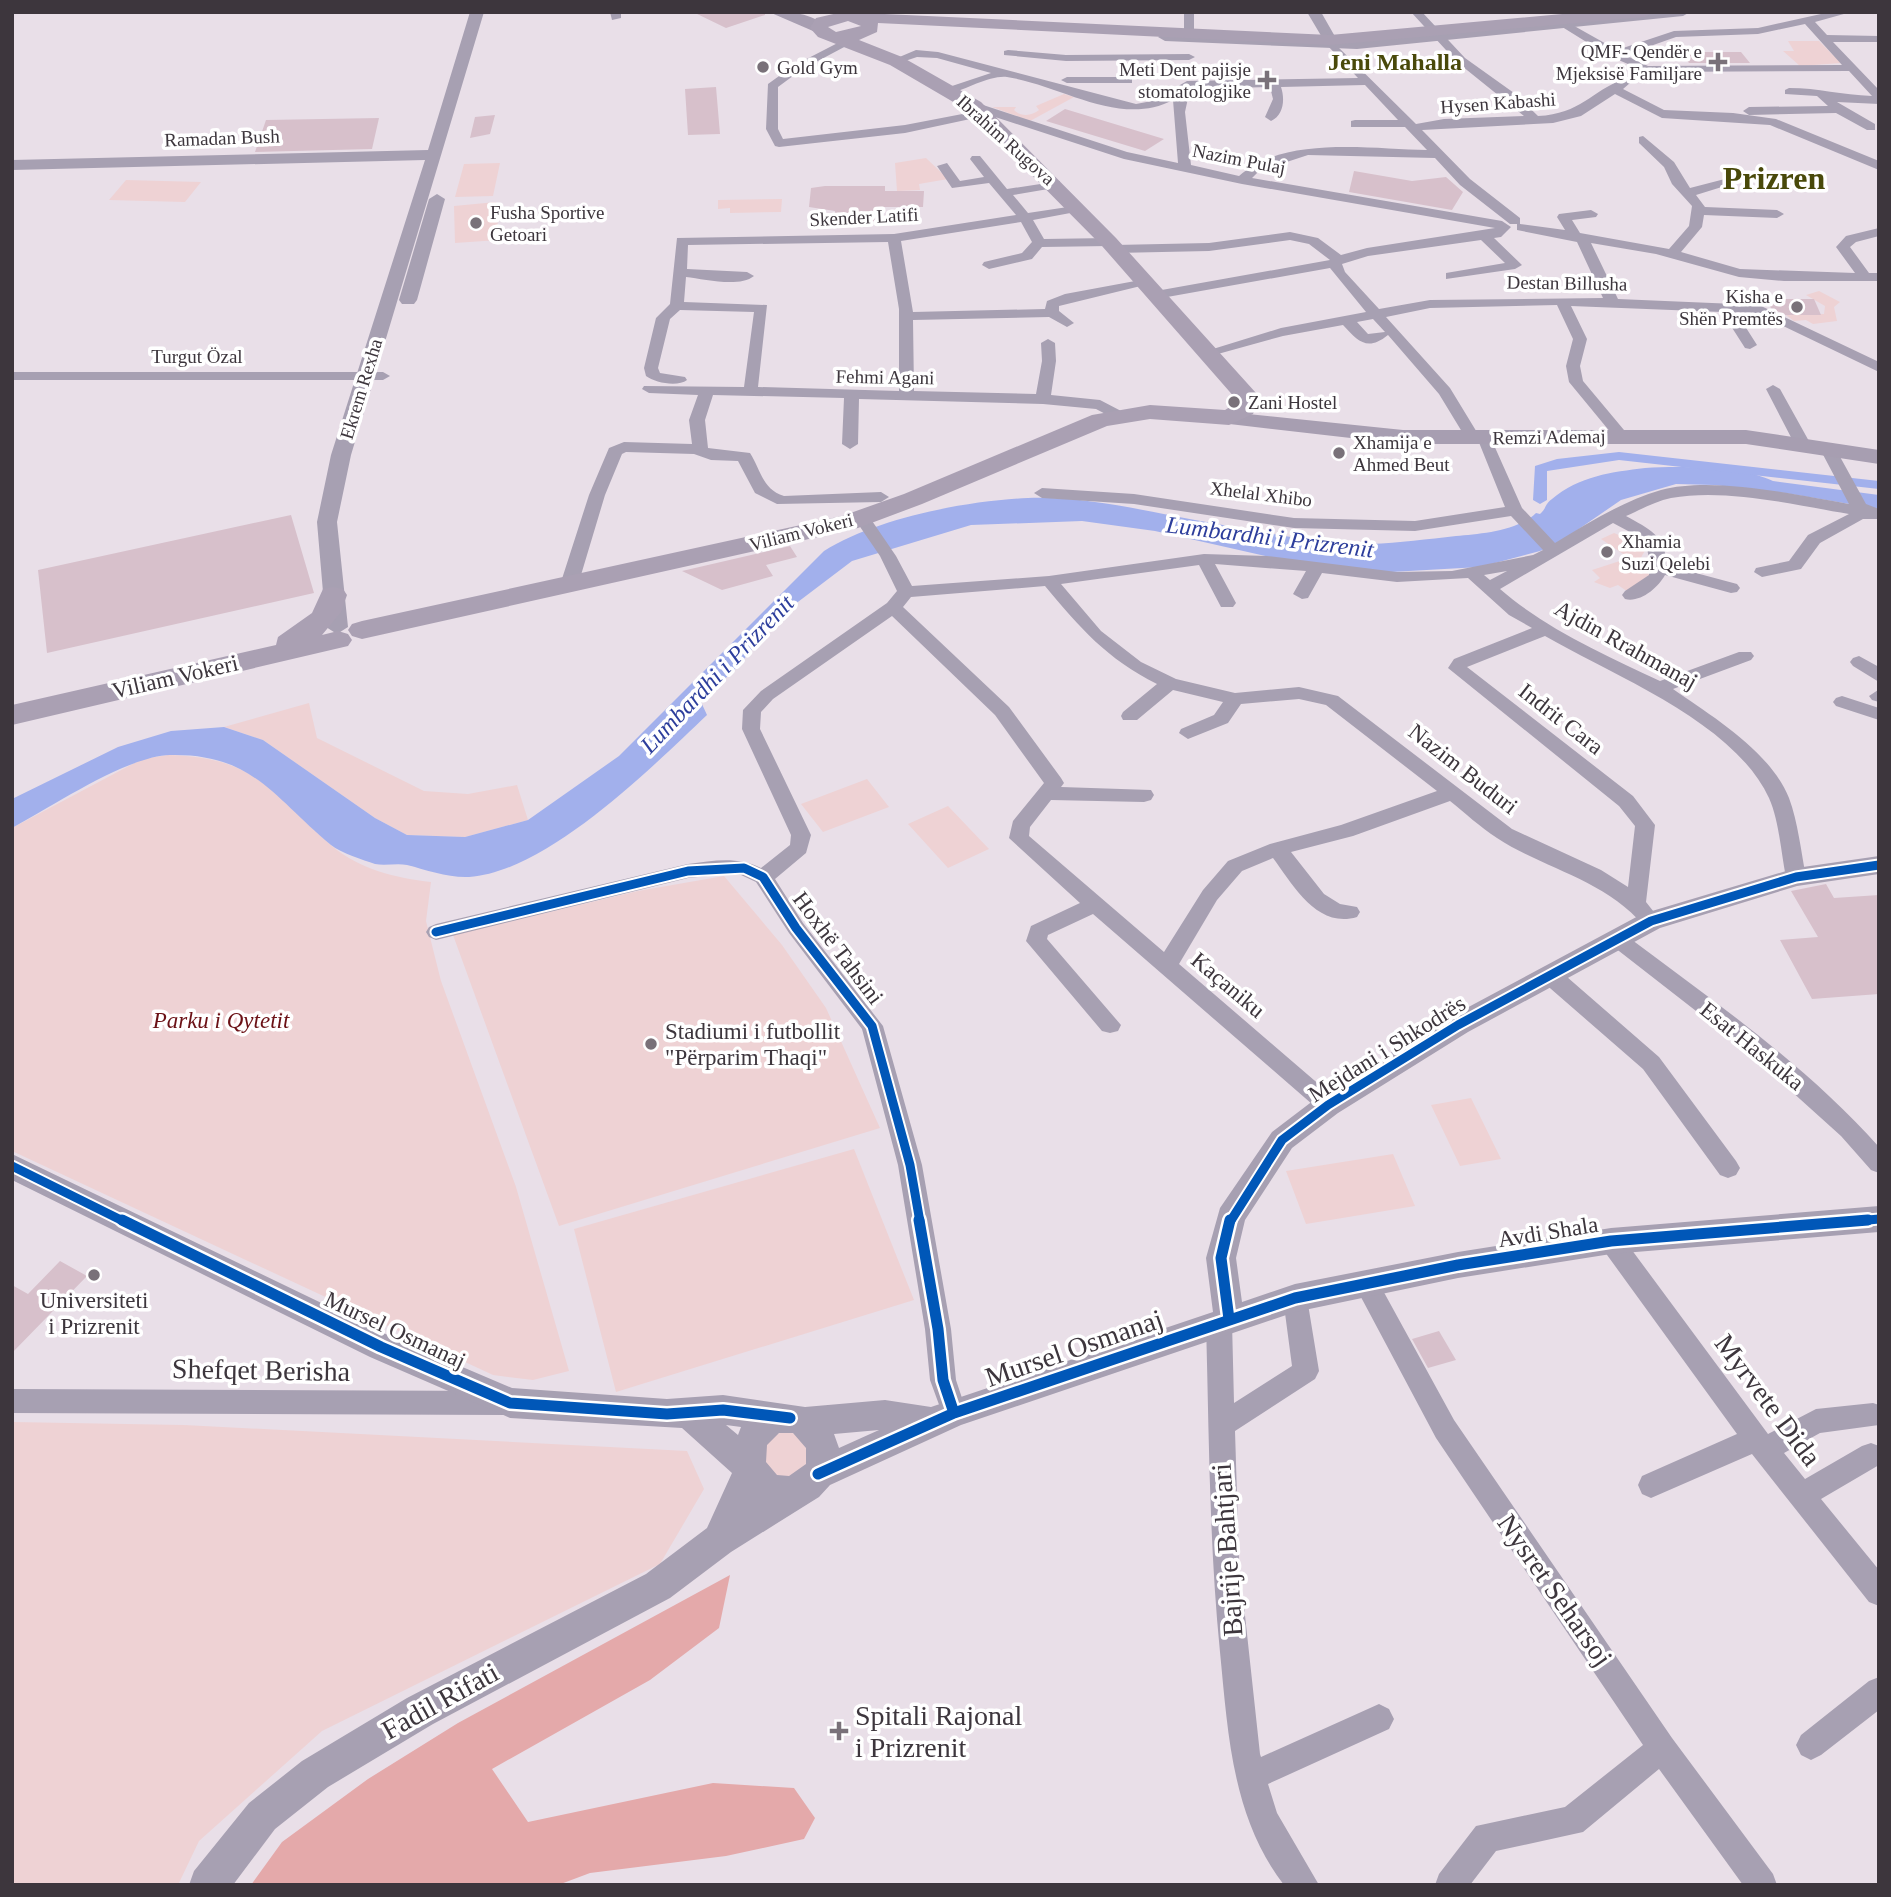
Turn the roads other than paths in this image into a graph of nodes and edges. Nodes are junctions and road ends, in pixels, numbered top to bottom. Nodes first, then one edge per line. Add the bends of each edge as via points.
1 (477, 12) edge
2 (489, 12) edge
3 (777, 12) edge
4 (797, 12) edge
5 (1189, 12) edge
6 (1314, 12) edge
7 (1416, 12) edge
8 (1645, 12) edge
9 (1683, 12) edge
10 (1846, 12) edge
11 (1809, 22) junction
12 (826, 23) junction
13 (1565, 25) junction
14 (854, 32) junction
15 (1438, 35) junction
16 (1189, 36) junction
17 (1825, 38) junction
18 (1329, 39) junction
19 (1879, 39) edge
20 (1008, 53) dead end
21 (1613, 54) junction
22 (1189, 57) junction
23 (1066, 58) junction
24 (896, 61) junction
25 (1647, 69) junction
26 (1126, 72) dead end
27 (1004, 73) junction
28 (1365, 81) junction
29 (1067, 85) junction
30 (1275, 85) junction
31 (1871, 85) edge
32 (1184, 87) junction
33 (1612, 88) junction
34 (950, 90) junction
35 (1789, 92) dead end
36 (1828, 98) junction
37 (1150, 106) junction
38 (1177, 109) junction
39 (1838, 109) junction
40 (979, 110) junction
41 (1704, 115) junction
42 (1271, 117) dead end
43 (1535, 120) junction
44 (1356, 124) dead end
45 (1410, 125) junction
46 (1871, 127) dead end
47 (1643, 140) dead end
48 (1439, 154) junction
49 (439, 155) junction
50 (976, 159) dead end
51 (12, 165) edge
52 (943, 166) dead end
53 (1879, 166) edge
54 (1184, 168) junction
55 (1748, 177) dead end
56 (992, 178) junction
57 (1242, 180) junction
58 (1055, 184) junction
59 (1687, 192) junction
60 (1004, 193) junction
61 (1076, 208) junction
62 (1698, 208) junction
63 (1591, 214) dead end
64 (1777, 214) dead end
65 (1024, 218) junction
66 (1511, 225) junction
67 (1879, 232) edge
68 (1484, 236) junction
69 (894, 237) junction
70 (1579, 238) junction
71 (1038, 243) junction
72 (1112, 245) junction
73 (1672, 254) junction
74 (1337, 261) junction
75 (989, 265) dead end
76 (679, 272) junction
77 (747, 276) dead end
78 (1451, 276) dead end
79 (1784, 277) junction
80 (1872, 277) edge
81 (1151, 289) junction
82 (1562, 301) junction
83 (1612, 302) junction
84 (677, 305) junction
85 (1726, 307) junction
86 (1759, 310) junction
87 (1052, 313) junction
88 (1374, 314) junction
89 (905, 316) junction
90 (1346, 320) junction
91 (1330, 322) junction
92 (1067, 323) dead end
93 (1381, 335) dead end
94 (1048, 343) dead end
95 (1349, 344) dead end
96 (1750, 345) dead end
97 (1208, 353) junction
98 (1879, 368) edge
99 (12, 376) edge
100 (374, 376) junction
101 (751, 388) junction
102 (649, 389) dead end
103 (1773, 389) dead end
104 (706, 392) junction
105 (852, 395) junction
106 (906, 396) junction
107 (1248, 398) junction
108 (1043, 400) junction
109 (1118, 415) junction
110 (1229, 418) junction
111 (1297, 424) junction
112 (1621, 436) junction
113 (1478, 437) junction
114 (1802, 443) junction
115 (850, 444) dead end
116 (1827, 447) junction
117 (700, 449) junction
118 (1879, 457) edge
119 (1042, 493) dead end
120 (881, 497) dead end
121 (1867, 511) edge
122 (1517, 512) junction
123 (1613, 516) junction
124 (865, 521) junction
125 (1879, 523) edge
126 (1549, 547) junction
127 (1204, 559) junction
128 (1535, 561) junction
129 (1316, 568) junction
130 (1657, 568) junction
131 (1762, 572) dead end
132 (1472, 573) junction
133 (1049, 581) junction
134 (569, 585) junction
135 (1731, 588) dead end
136 (1488, 589) junction
137 (1302, 594) dead end
138 (332, 595) junction
139 (1631, 595) dead end
140 (899, 599) junction
141 (1227, 603) dead end
142 (1546, 629) junction
143 (345, 631) junction
144 (288, 643) junction
145 (1745, 656) dead end
146 (1859, 662) dead end
147 (1879, 676) edge
148 (1170, 683) junction
149 (1660, 688) junction
150 (1235, 699) junction
151 (1842, 702) dead end
152 (12, 703) edge
153 (1879, 714) edge
154 (12, 715) edge
155 (1130, 716) dead end
156 (1188, 733) dead end
157 (1047, 793) junction
158 (1450, 794) junction
159 (1144, 795) dead end
160 (1277, 849) junction
161 (1879, 865) edge
162 (763, 877) junction
163 (1796, 877) junction
164 (1094, 905) junction
165 (1350, 912) dead end
166 (1643, 912) junction
167 (436, 932) dead end
168 (1617, 939) junction
169 (1166, 967) junction
170 (1551, 976) junction
171 (1110, 1026) dead end
172 (1328, 1105) junction
173 (1879, 1163) edge
174 (12, 1166) edge
175 (1728, 1168) dead end
176 (1879, 1219) edge
177 (1611, 1241) junction
178 (1366, 1284) junction
179 (1295, 1298) junction
180 (1224, 1321) junction
181 (12, 1401) edge
182 (510, 1404) junction
183 (689, 1413) junction
184 (1873, 1415) dead end
185 (944, 1418) junction
186 (797, 1420) junction
187 (1220, 1426) junction
188 (1760, 1445) junction
189 (1871, 1455) dead end
190 (749, 1468) junction
191 (808, 1482) junction
192 (1651, 1485) dead end
193 (1801, 1496) junction
194 (710, 1548) junction
195 (1879, 1592) edge
196 (1879, 1691) edge
197 (1379, 1719) dead end
198 (1811, 1745) dead end
199 (1662, 1748) junction
200 (1250, 1777) junction
201 (208, 1885) edge
202 (1304, 1885) edge
203 (1450, 1885) edge
204 (1762, 1885) edge

1 - 49 street, Ekrem Rexha
2 - 49 street, Ekrem Rexha
3 - 12 main road
4 - 12 main road
5 - 16 street
6 - 18 street
7 - 15 street
8 - 15 main road
9 - 13 street
10 - 11 street
11 - 17 street
11 - 21 street via 1759,31 1674,34
12 - 14 main road
12 - 14 main road, Ibrahim Rugova via 824,33
13 - 15 street
13 - 21 street
14 - 16 main road
14 - 24 main road, Ibrahim Rugova
14 - 40 street via 772,86 772,129 779,143 894,130
15 - 18 main road
15 - 43 street via 1461,60
16 - 18 street
16 - 18 main road
16 - 22 street
17 - 19 street
17 - 31 street
18 - 28 street
20 - 23 street
21 - 25 street
22 - 23 street
22 - 32 street
23 - 29 street
24 - 27 street via 920,53
24 - 34 main road, Ibrahim Rugova
25 - 31 street
25 - 33 street, Hysen Kabashi
26 - 29 street via 1128,81
27 - 29 street
27 - 34 street
28 - 30 street
28 - 45 street
29 - 37 street via 1128,107
30 - 32 street
30 - 42 street via 1279,99
31 - 36 street
32 - 37 street
32 - 38 street
33 - 41 street via 1662,114
33 - 43 street, Hysen Kabashi via 1577,113
34 - 40 main road, Ibrahim Rugova
35 - 36 street via 1820,92
36 - 39 street
37 - 38 street
38 - 54 street via 1186,150
39 - 41 street
39 - 46 street
40 - 54 street, Nazim Pulaj via 1112,152
40 - 58 main road, Ibrahim Rugova
41 - 53 street via 1772,122
43 - 45 street, Hysen Kabashi
44 - 45 street, Hysen Kabashi
45 - 48 street
47 - 59 street via 1670,165
48 - 57 street via 1307,151 1255,168
48 - 66 street
49 - 51 street, Ramadan Bush
49 - 100 street, Ekrem Rexha
50 - 56 street
52 - 56 street via 957,185
54 - 57 street, Nazim Pulaj
55 - 59 street
56 - 60 street
57 - 66 street, Nazim Pulaj
58 - 60 street
58 - 61 main road, Ibrahim Rugova
59 - 62 street
60 - 65 street
61 - 65 street, Skender Latifi
61 - 72 main road, Ibrahim Rugova
62 - 64 street
62 - 73 street via 1695,227
63 - 70 street via 1564,217
65 - 69 street, Skender Latifi
65 - 71 street via 1037,234
66 - 68 street
66 - 70 street, Nazim Pulaj
67 - 80 street via 1851,239 1843,247
68 - 74 street via 1367,252
68 - 78 street via 1515,265
69 - 76 street, Skender Latifi via 682,241
69 - 89 street
70 - 73 street, Nazim Pulaj
70 - 83 street
71 - 72 street
71 - 75 street via 1027,256
72 - 74 street via 1209,247 1290,236 1313,241
72 - 81 main road, Ibrahim Rugova
73 - 79 street, Nazim Pulaj via 1724,270
74 - 81 street
74 - 88 street via 1338,273
76 - 77 street
76 - 84 street, Skender Latifi
79 - 80 street, Nazim Pulaj
79 - 86 street via 1769,284 1756,301
81 - 87 street via 1065,298 1052,304
81 - 97 main road, Ibrahim Rugova
82 - 83 street, Destan Billusha
82 - 88 street, Destan Billusha via 1458,301
82 - 112 street via 1580,339 1573,366 1576,382
83 - 85 street, Destan Billusha
84 - 101 street via 762,308
84 - 101 street via 663,318 653,376
85 - 86 street, Destan Billusha
85 - 96 street
86 - 98 street
87 - 89 street
87 - 92 street
88 - 90 street, Destan Billusha
88 - 113 street via 1437,380
89 - 106 street
90 - 91 street, Destan Billusha
90 - 93 street via 1365,340
91 - 95 street
91 - 97 street, Destan Billusha
94 - 108 street
97 - 107 main road, Ibrahim Rugova
99 - 100 street, Turgut Özal
100 - 138 street, Ekrem Rexha via 341,455 327,522
100 - 143 street, Ekrem Rexha via 344,515
101 - 104 street, Fehmi Agani
101 - 105 street, Fehmi Agani
102 - 104 street, Fehmi Agani
103 - 114 street
104 - 117 street via 697,420
105 - 106 street, Fehmi Agani
105 - 115 street
106 - 108 street, Fehmi Agani
107 - 110 main road via 1244,409
107 - 111 main road, Ibrahim Rugova
108 - 109 street, Fehmi Agani via 1100,405
109 - 110 main road, Viliam Vokeri via 1150,412
109 - 124 main road, Viliam Vokeri
110 - 111 main road, Viliam Vokeri
111 - 113 main road, Remzi Ademaj via 1382,436
112 - 113 main road, Remzi Ademaj
112 - 114 main road, Remzi Ademaj via 1728,436
113 - 122 street
114 - 116 main road, Remzi Ademaj
116 - 118 main road, Remzi Ademaj
116 - 121 street
117 - 120 street via 711,455 744,456 758,490 783,501
117 - 134 street via 624,447 615,451
119 - 122 street, Xhelal Xhibo via 1134,499 1294,523 1415,526
121 - 123 street via 1772,496 1690,491 1658,495
121 - 125 street
121 - 131 street via 1814,539 1795,565
122 - 126 street
123 - 126 street
123 - 130 street via 1656,542
124 - 134 main road, Viliam Vokeri
124 - 140 street via 888,556
126 - 128 street
127 - 129 street
127 - 133 street
127 - 141 street
128 - 132 street
128 - 136 street
129 - 132 street via 1397,577
129 - 137 street
130 - 135 street
130 - 139 street via 1653,582
132 - 136 street, Ajdin Rrahmanaj
133 - 140 street
133 - 148 street, Nazim Buduri via 1095,635 1135,666
134 - 143 main road, Viliam Vokeri
136 - 142 street, Ajdin Rrahmanaj
138 - 143 street, Ekrem Rexha
138 - 144 main road via 320,624
140 - 157 street via 1002,710 1054,783
140 - 162 street via 752,710 751,729 801,835 799,848
142 - 149 street, Ajdin Rrahmanaj
142 - 166 street, Indrit Cara via 1457,668 1626,801 1645,825
143 - 144 main road, Viliam Vokeri
143 - 154 main road, Viliam Vokeri
144 - 152 main road, Viliam Vokeri
145 - 149 street
146 - 147 street
148 - 150 street, Nazim Buduri
148 - 155 street
149 - 163 street, Ajdin Rrahmanaj via 1742,750 1774,787
150 - 156 street via 1221,719
150 - 158 street, Nazim Buduri via 1299,693 1332,700
151 - 153 street
157 - 159 street
157 - 164 street, Kaçaniku via 1020,826 1019,838
158 - 160 street via 1346,831
158 - 166 street, Nazim Buduri via 1505,834 1594,875
160 - 165 street via 1324,906 1336,913
160 - 169 street via 1225,874
161 - 163 street, Mejdani i Shkodrës
162 - 167 street via 744,868 688,871
162 - 185 street, Hoxhë Tahsini via 796,928 873,1026 910,1166 938,1329
163 - 166 street, Mejdani i Shkodrës
164 - 169 street, Kaçaniku
164 - 171 street via 1038,931 1035,941
166 - 168 street, Mejdani i Shkodrës
168 - 170 street, Mejdani i Shkodrës
168 - 173 street, Esat Haskuka via 1749,1040 1849,1129
169 - 172 street, Kaçaniku
170 - 172 street, Mejdani i Shkodrës via 1458,1025
170 - 175 street via 1651,1063
172 - 180 street, Mejdani i Shkodrës via 1282,1140 1231,1217 1222,1258
174 - 182 street, Mursel Osmanaj via 381,1347
176 - 177 street, Avdi Shala
177 - 178 street, Avdi Shala
177 - 188 street, Myrvete Dida
178 - 179 street, Avdi Shala
178 - 199 street, Nysret Seharsoj via 1446,1429
179 - 180 street, Avdi Shala
179 - 187 street via 1306,1371
180 - 185 street, Mursel Osmanaj
180 - 187 street, Bajrije Bahtjari
181 - 182 street, Shefqet Berisha
182 - 183 street, Mursel Osmanaj
183 - 186 street, Mursel Osmanaj via 723,1410
183 - 190 street
184 - 188 street via 1816,1421
185 - 186 street, Mursel Osmanaj via 885,1415
185 - 191 street, Fadil Rifati
186 - 190 street via 769,1423 753,1437 747,1456
186 - 191 street via 817,1431 824,1444 825,1460
187 - 200 street, Bajrije Bahtjari via 1225,1560
188 - 192 street
188 - 193 street, Myrvete Dida
189 - 193 street
190 - 191 street via 761,1484 778,1491
190 - 194 street
191 - 194 street, Fadil Rifati
193 - 195 street, Myrvete Dida
194 - 201 street, Fadil Rifati via 659,1586 420,1711 315,1774 262,1816
196 - 198 street
197 - 200 street
199 - 203 street via 1572,1821 1487,1838
199 - 204 street, Nysret Seharsoj
200 - 202 street, Bajrije Bahtjari via 1263,1818

